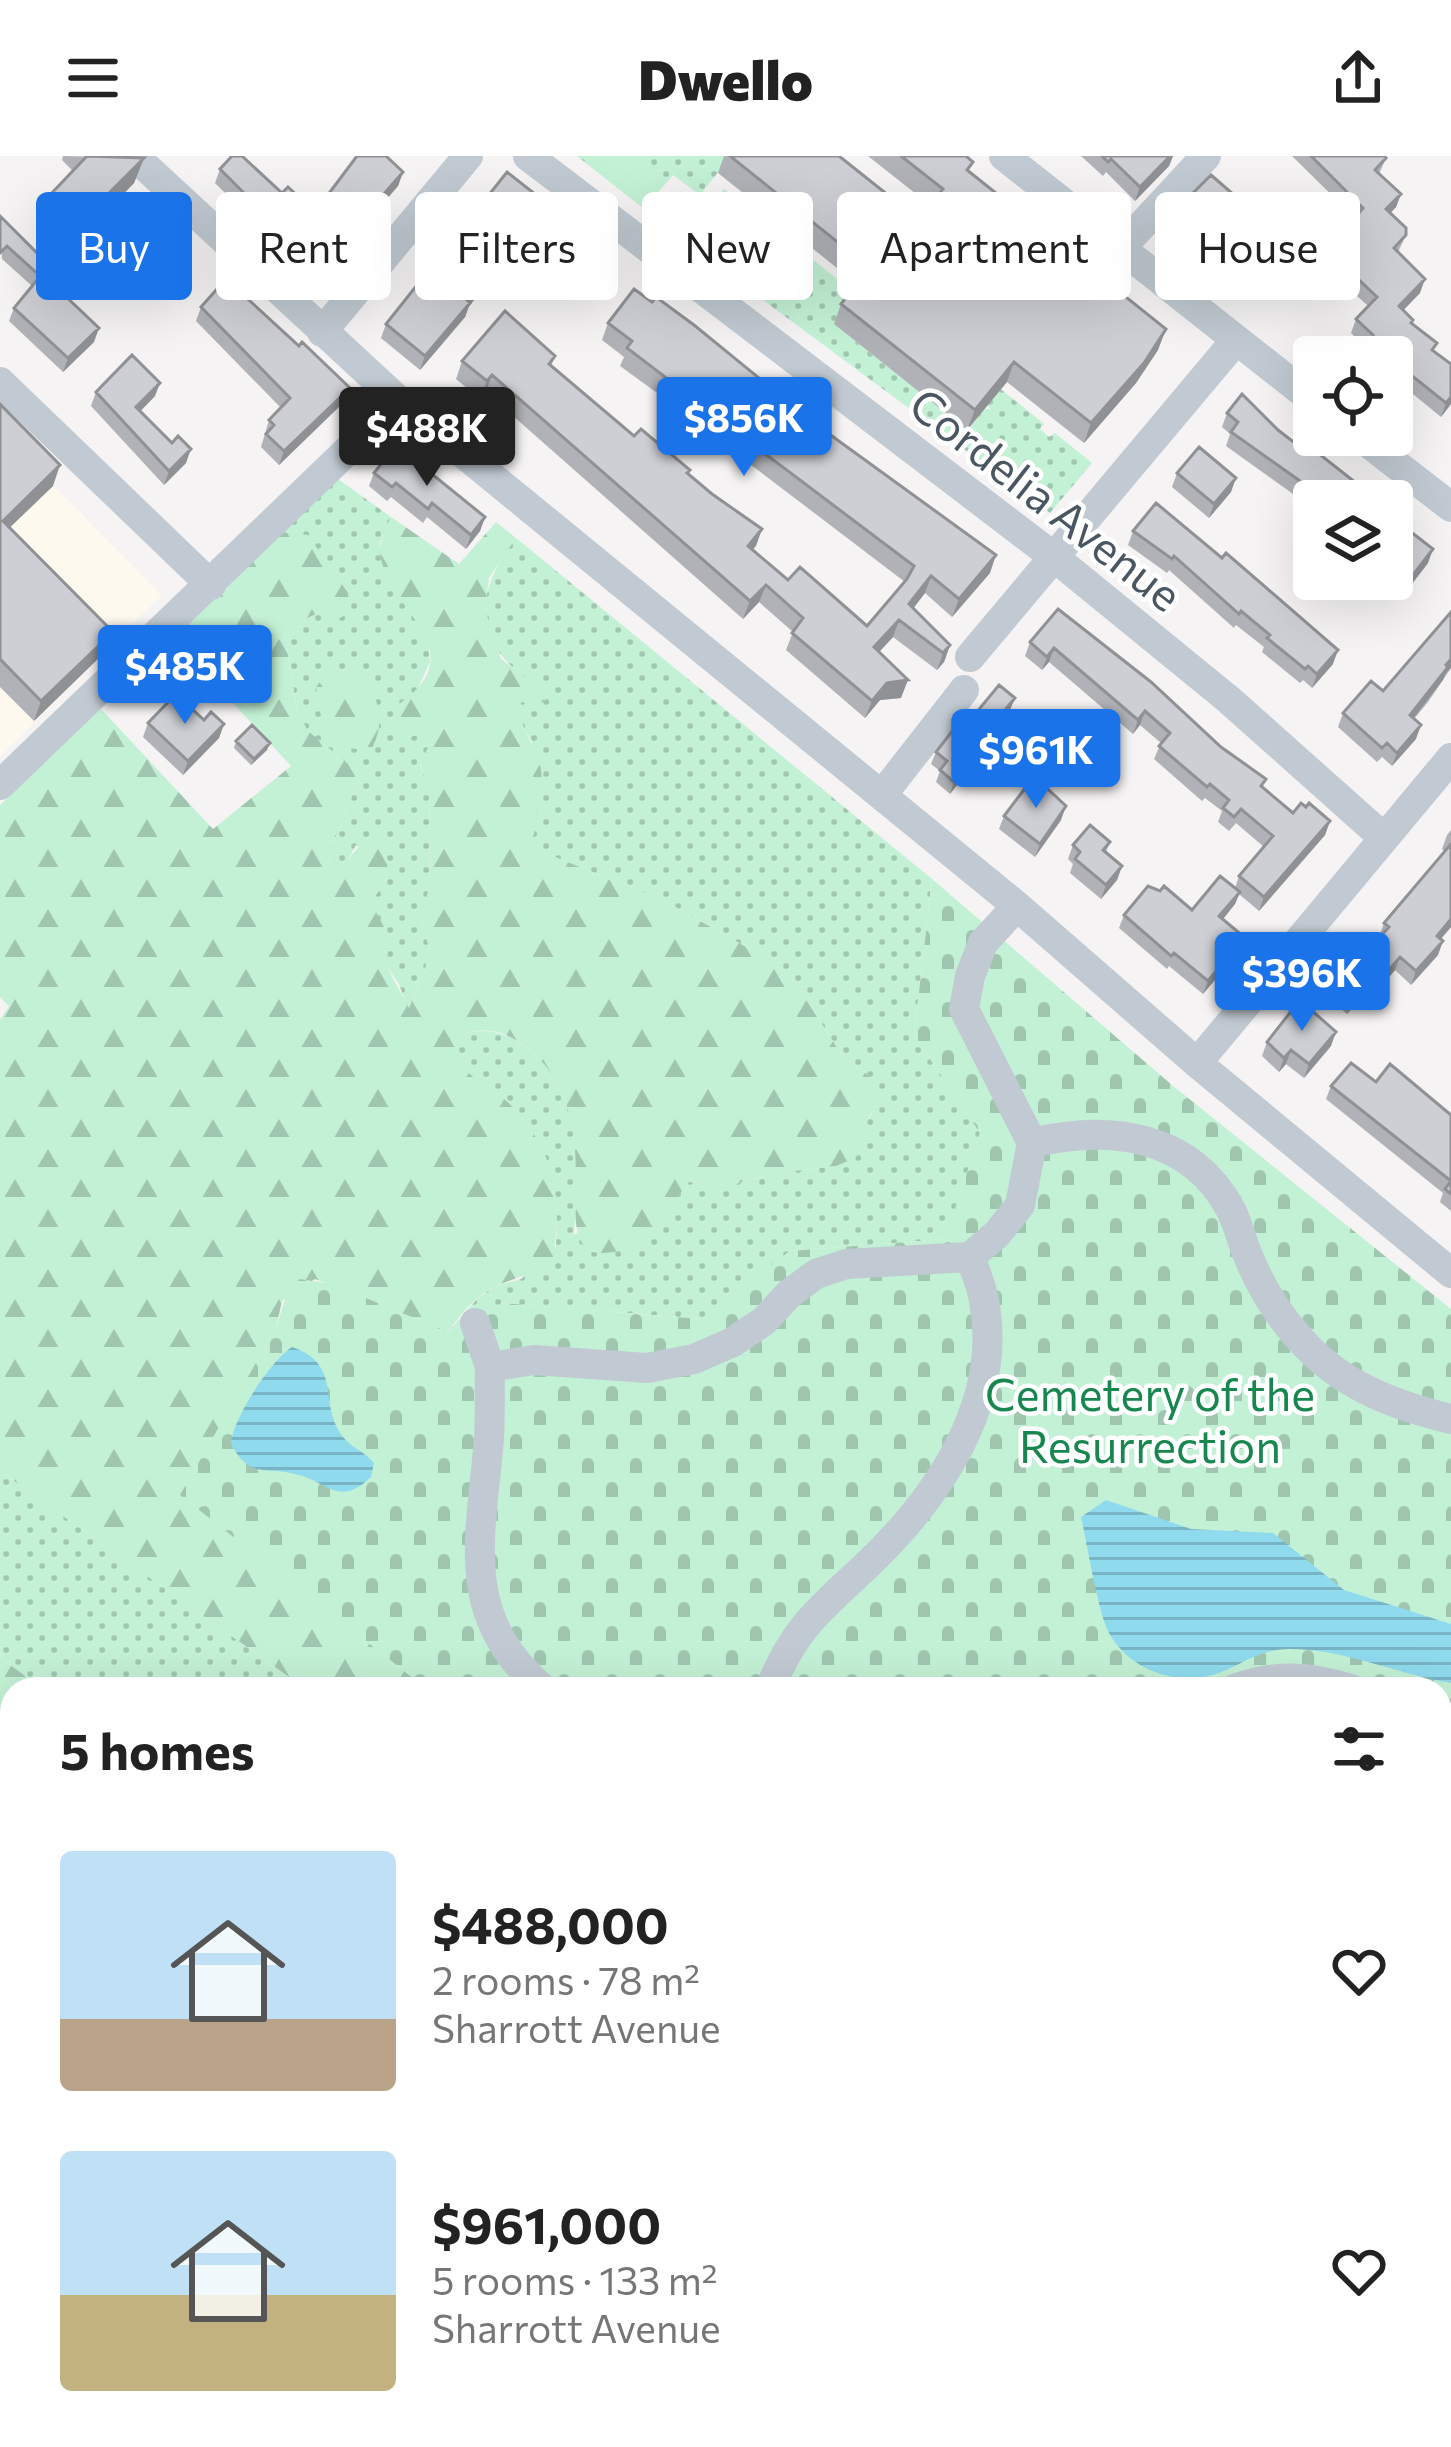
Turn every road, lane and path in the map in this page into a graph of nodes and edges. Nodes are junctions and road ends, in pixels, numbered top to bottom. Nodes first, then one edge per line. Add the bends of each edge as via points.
1 (134, 156) edge
2 (468, 156) edge
3 (528, 156) edge
4 (1004, 156) edge
5 (1206, 156) edge
6 (1049, 192) edge
7 (1131, 237) edge
8 (1131, 258) edge
9 (322, 332) junction
10 (1236, 340) junction
11 (0, 382) edge
12 (1293, 384) edge
13 (398, 401) junction
14 (1385, 456) edge
15 (1451, 507) edge
16 (1054, 557) junction
17 (211, 585) junction
18 (970, 657) dead end
19 (964, 690) dead end
20 (1451, 758) edge
21 (0, 785) edge
22 (882, 795) junction
23 (1384, 838) junction
24 (1017, 906) junction
25 (1197, 1064) junction
26 (1032, 1143) junction
27 (970, 1257) junction
28 (1451, 1274) edge
29 (475, 1323) dead end
30 (490, 1367) junction
31 (1451, 1419) edge
32 (529, 1677) edge
33 (776, 1677) edge
34 (1269, 1677) edge
35 (1309, 1677) edge

1 - 9 street
2 - 9 street
3 - 16 street, Cordelia Avenue
4 - 6 street
5 - 7 street
8 - 10 street
9 - 13 street
10 - 12 street
10 - 16 street
11 - 17 street
13 - 17 street
13 - 22 street
14 - 15 street
16 - 18 street
16 - 23 street, Cordelia Avenue
17 - 21 street
19 - 22 street
20 - 23 street
22 - 24 street
23 - 25 street
24 - 25 street
24 - 26 street via 983,943 964,1010
25 - 28 street
26 - 27 street via 1020,1205
26 - 31 street via 1102,1132 1166,1146 1217,1189 1258,1277 1300,1340 1364,1391
27 - 30 street via 816,1274 764,1322 694,1359 647,1368 534,1360
27 - 33 street via 985,1301 987,1346 976,1407 950,1467 909,1522 798,1631
29 - 30 street
30 - 32 street via 478,1573 497,1637
34 - 35 street

